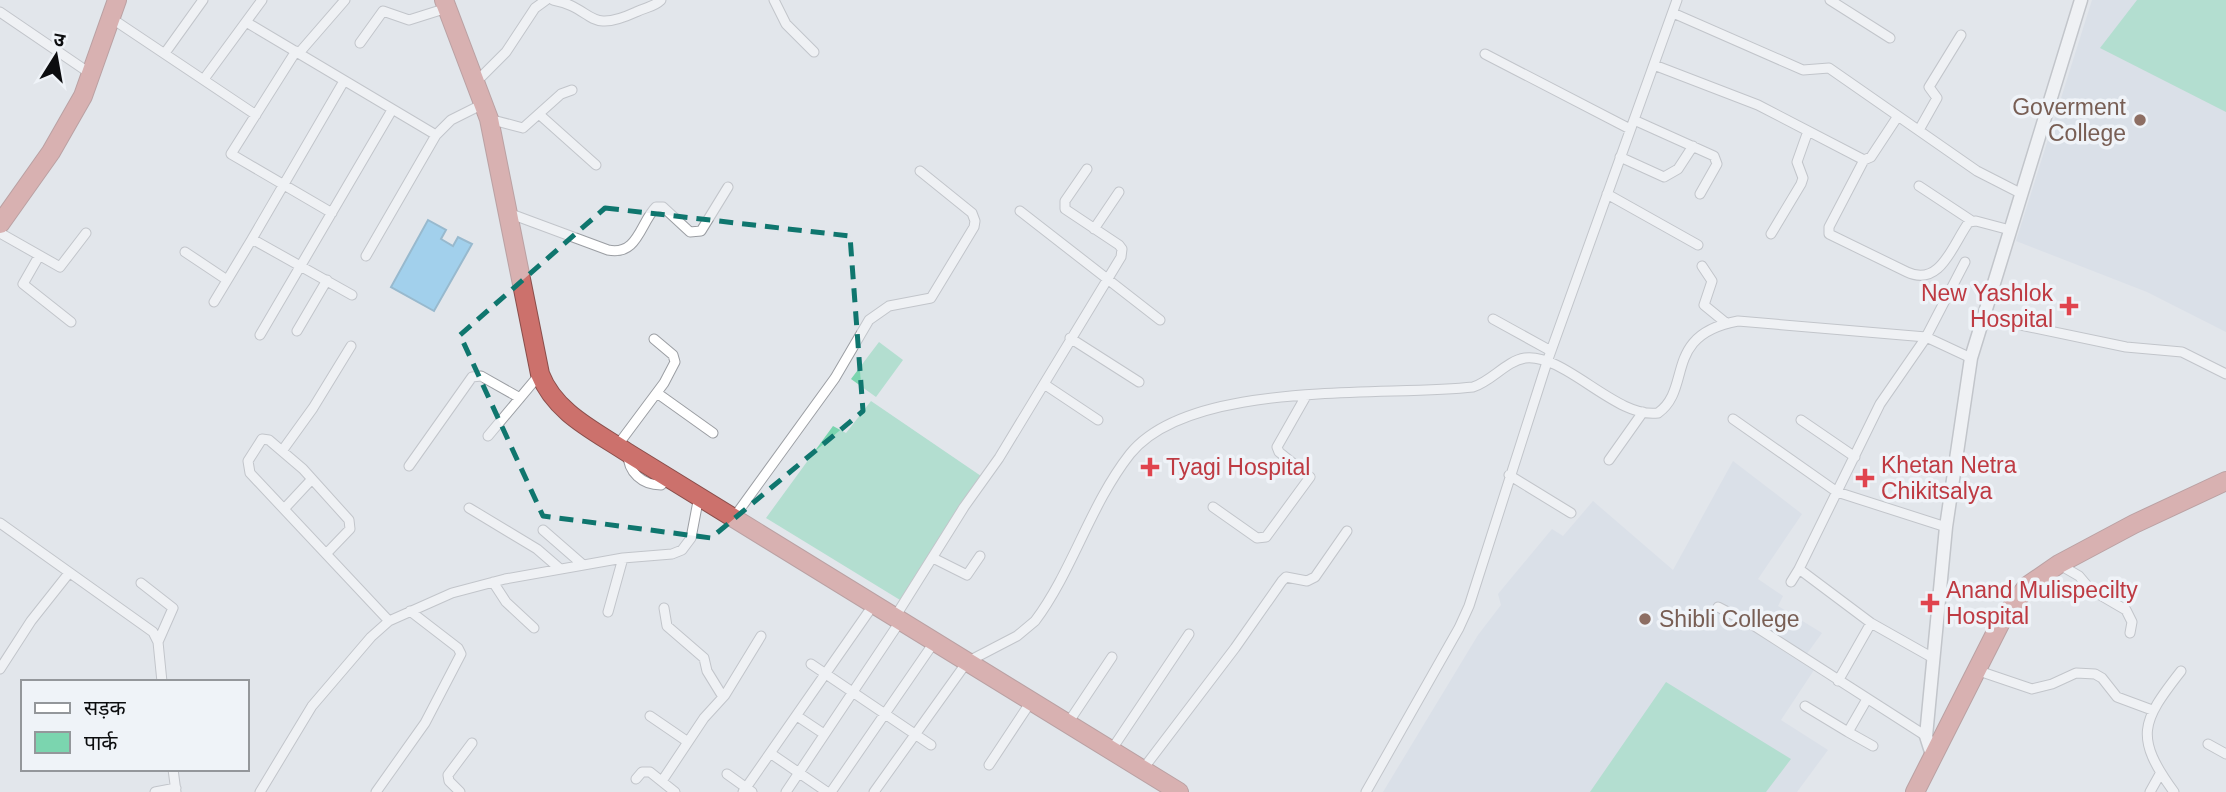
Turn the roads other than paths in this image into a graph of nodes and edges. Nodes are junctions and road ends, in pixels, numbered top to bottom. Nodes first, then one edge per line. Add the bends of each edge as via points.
1 (117, 0) edge
2 (203, 0) edge
3 (262, 0) edge
4 (345, 0) edge
5 (546, 0) edge
6 (553, 0) edge
7 (662, 0) edge
8 (774, 0) edge
9 (1677, 0) edge
10 (1830, 0) edge
11 (2081, 0) edge
12 (445, 4) edge
13 (0, 12) edge
14 (1673, 13) junction
15 (111, 18) junction
16 (246, 22) junction
17 (1961, 34) dead end
18 (1890, 38) dead end
19 (360, 43) dead end
20 (298, 52) junction
21 (814, 52) dead end
22 (165, 53) junction
23 (1485, 54) dead end
24 (1654, 65) junction
25 (92, 75) junction
26 (204, 79) junction
27 (344, 81) junction
28 (475, 83) junction
29 (572, 90) dead end
30 (392, 110) junction
31 (486, 112) junction
32 (256, 115) junction
33 (540, 116) junction
34 (1898, 116) junction
35 (1632, 124) junction
36 (1919, 130) junction
37 (1808, 131) junction
38 (436, 135) junction
39 (1693, 146) junction
40 (1620, 157) junction
41 (1864, 160) junction
42 (596, 165) dead end
43 (1087, 169) dead end
44 (920, 171) dead end
45 (282, 186) junction
46 (1919, 186) dead end
47 (728, 187) dead end
48 (1119, 192) dead end
49 (1607, 194) junction
50 (1700, 194) dead end
51 (2022, 194) junction
52 (1020, 211) dead end
53 (332, 214) junction
54 (511, 214) junction
55 (1972, 221) junction
56 (0, 224) edge
57 (1094, 229) junction
58 (2010, 230) junction
59 (0, 233) edge
60 (86, 233) dead end
61 (1771, 234) dead end
62 (251, 239) junction
63 (1698, 245) dead end
64 (185, 252) dead end
65 (39, 256) junction
66 (366, 256) dead end
67 (1965, 262) dead end
68 (302, 266) junction
69 (1702, 266) dead end
70 (1106, 278) junction
71 (327, 280) junction
72 (227, 281) junction
73 (352, 295) dead end
74 (214, 302) dead end
75 (1982, 317) junction
76 (1493, 319) dead end
77 (1160, 320) dead end
78 (71, 322) dead end
79 (1726, 323) junction
80 (297, 331) dead end
81 (260, 335) dead end
82 (1070, 338) junction
83 (654, 339) dead end
84 (1924, 339) junction
85 (351, 346) dead end
86 (1551, 351) junction
87 (1971, 358) junction
88 (1547, 362) junction
89 (540, 374) junction
90 (2226, 374) edge
91 (1139, 382) dead end
92 (1044, 384) junction
93 (657, 393) junction
94 (1306, 396) junction
95 (520, 398) junction
96 (1643, 412) junction
97 (1734, 419) dead end
98 (1098, 420) dead end
99 (1801, 420) dead end
100 (713, 433) dead end
101 (488, 436) dead end
102 (623, 449) junction
103 (282, 451) junction
104 (1855, 457) junction
105 (1609, 460) dead end
106 (409, 466) dead end
107 (1509, 475) junction
108 (313, 479) junction
109 (2226, 481) edge
110 (2226, 491) edge
111 (1837, 492) junction
112 (699, 494) junction
113 (1213, 507) dead end
114 (469, 508) dead end
115 (284, 509) junction
116 (1571, 513) dead end
117 (735, 516) junction
118 (0, 523) edge
119 (1946, 527) junction
120 (543, 530) dead end
121 (1347, 531) dead end
122 (2109, 540) junction
123 (326, 554) junction
124 (980, 556) dead end
125 (623, 558) junction
126 (933, 558) junction
127 (582, 564) junction
128 (2059, 564) junction
129 (559, 568) junction
130 (1799, 569) junction
131 (69, 573) junction
132 (493, 582) junction
133 (1791, 582) dead end
134 (141, 583) dead end
135 (874, 604) junction
136 (1718, 607) dead end
137 (664, 608) dead end
138 (410, 611) junction
139 (608, 612) dead end
140 (898, 618) junction
141 (389, 621) junction
142 (1871, 623) junction
143 (534, 628) dead end
144 (2130, 633) dead end
145 (1189, 634) dead end
146 (761, 636) dead end
147 (934, 641) junction
148 (158, 642) junction
149 (1112, 657) dead end
150 (1933, 658) junction
151 (967, 662) junction
152 (811, 664) dead end
153 (0, 669) edge
154 (1976, 670) junction
155 (2181, 671) dead end
156 (826, 675) junction
157 (162, 680) edge
158 (1838, 681) junction
159 (851, 692) junction
160 (723, 697) junction
161 (1867, 699) junction
162 (1031, 700) junction
163 (1805, 706) dead end
164 (2152, 710) junction
165 (884, 715) junction
166 (650, 716) dead end
167 (797, 716) junction
168 (1068, 723) junction
169 (1848, 732) junction
170 (824, 734) junction
171 (914, 734) junction
172 (1926, 736) junction
173 (688, 742) junction
174 (472, 743) dead end
175 (2208, 744) dead end
176 (931, 746) dead end
177 (1873, 746) dead end
178 (1112, 749) junction
179 (770, 753) junction
180 (2226, 754) edge
181 (1932, 755) junction
182 (989, 765) dead end
183 (1143, 769) junction
184 (173, 771) edge
185 (799, 772) junction
186 (727, 774) dead end
187 (2160, 774) junction
188 (636, 779) dead end
189 (662, 781) junction
190 (176, 790) edge
191 (747, 791) edge
192 (155, 792) edge
193 (260, 792) edge
194 (376, 792) edge
195 (460, 792) edge
196 (675, 792) edge
197 (786, 792) edge
198 (829, 792) edge
199 (874, 792) edge
200 (1179, 792) edge
201 (1366, 792) edge
202 (1915, 792) edge
203 (2150, 792) edge
204 (2174, 792) edge

1 - 15 highway
2 - 22 street
3 - 16 street
4 - 20 street
5 - 28 street
6 - 7 street via 605,23
8 - 21 street via 786,24
9 - 14 street
10 - 18 street
11 - 51 street
12 - 19 street via 409,20 383,11
12 - 28 highway
13 - 25 street
14 - 24 street
14 - 34 street via 1803,70 1829,68
15 - 22 street
15 - 25 highway
16 - 20 street
16 - 26 street
17 - 36 street via 1929,87 1937,98
20 - 27 street
20 - 32 street
22 - 26 street
23 - 35 street
24 - 35 street
24 - 37 street via 1758,105
25 - 56 highway via 51,152
26 - 32 street
27 - 30 street
27 - 45 street
28 - 31 highway
29 - 33 street via 561,94
30 - 38 street
30 - 53 street
31 - 33 street via 523,128
31 - 38 street via 451,120
31 - 54 highway
32 - 45 street via 231,154
33 - 42 street
34 - 36 street
34 - 41 street via 1871,157
35 - 39 street
35 - 40 street
36 - 51 street via 1977,171
37 - 41 street
37 - 61 street via 1797,162 1801,184
38 - 66 street
39 - 40 street via 1678,169 1664,177
39 - 50 street via 1717,162
40 - 49 street
41 - 55 street via 1829,227 1833,236 1925,277 1952,253
43 - 57 street via 1064,205
44 - 117 street via 972,213 974,227 931,298 889,306 869,320 835,378
45 - 53 street
45 - 62 street
46 - 55 street
47 - 54 street via 701,231 690,232 656,206 630,247 622,251
48 - 57 street
49 - 63 street
49 - 86 street
51 - 58 street
52 - 70 street
53 - 68 street
54 - 89 highway
55 - 58 street
57 - 70 street via 1122,249
58 - 75 street
59 - 65 street
60 - 65 street via 60,267
62 - 68 street
62 - 72 street
64 - 72 street
65 - 78 street via 23,284
67 - 84 street
68 - 71 street
68 - 81 street
69 - 79 street via 1712,281 1704,305
70 - 77 street
70 - 82 street
71 - 73 street
71 - 80 street
72 - 74 street
75 - 87 street
75 - 90 street via 2126,347 2182,352
76 - 86 street
79 - 84 street
79 - 96 street via 1703,335 1686,352 1663,409
82 - 91 street
82 - 92 street
83 - 93 street via 676,357
84 - 87 street
84 - 104 street via 1881,404
85 - 103 street
86 - 88 street
87 - 119 street
88 - 94 street via 1519,360 1473,387
88 - 96 street
88 - 107 street
89 - 95 street
89 - 102 highway via 556,402
92 - 98 street
92 - 126 street
93 - 100 street
93 - 102 street
94 - 113 street via 1277,447 1310,477 1266,537 1259,540
94 - 151 street via 1203,410 1150,434 1107,490 1035,621 1017,636
95 - 101 street
95 - 106 street via 481,376 469,379
96 - 105 street
97 - 111 street
99 - 104 street
102 - 112 highway
103 - 108 street
103 - 115 street via 262,439 247,466
104 - 111 street
107 - 116 street
107 - 201 street via 1460,628
108 - 115 street
108 - 123 street via 351,523
109 - 122 highway
110 - 122 highway via 2139,533
111 - 119 street
111 - 130 street
112 - 117 highway
112 - 125 street via 691,538 682,550
114 - 129 street
115 - 123 street
117 - 135 highway
118 - 131 street
119 - 150 street
120 - 127 street
121 - 183 street via 1315,577 1282,580
122 - 128 highway
123 - 141 street
124 - 126 street via 967,575
125 - 127 street
125 - 139 street
126 - 140 street
127 - 129 street
128 - 144 street via 2126,610 2132,622
128 - 154 highway via 2014,601
129 - 132 street
130 - 133 street
130 - 142 street
131 - 148 street via 153,632
131 - 153 street
132 - 138 street
132 - 143 street via 506,602
134 - 148 street via 173,608
135 - 140 highway
135 - 156 street
136 - 158 street
137 - 160 street via 667,626 704,658
138 - 141 street
138 - 194 street via 461,654 425,723
140 - 147 highway
140 - 159 street
141 - 193 street via 312,706
142 - 150 street
142 - 158 street
145 - 178 street
146 - 160 street
147 - 151 highway
147 - 165 street
148 - 157 street
149 - 168 street
150 - 172 street
151 - 162 highway
151 - 171 street
152 - 156 street
154 - 164 street via 2032,689 2076,673 2095,674 2117,697
154 - 181 highway
155 - 164 street
156 - 159 street
156 - 167 street
158 - 161 street
159 - 165 street
159 - 170 street
160 - 173 street
161 - 169 street
161 - 172 street
162 - 168 highway
162 - 182 street
163 - 169 street
164 - 187 street via 2146,742
165 - 171 street
165 - 198 street
166 - 173 street
167 - 170 street
167 - 179 street
168 - 178 highway
169 - 177 street
170 - 185 street
171 - 176 street
171 - 199 street
172 - 181 street
173 - 189 street
174 - 195 street via 449,775
175 - 180 street
178 - 183 highway
179 - 185 street
179 - 191 street
181 - 202 highway
183 - 200 highway
184 - 190 street
185 - 197 street
185 - 198 street
186 - 191 street
187 - 203 street
187 - 204 street
188 - 189 street via 646,771
189 - 196 street
190 - 192 street

